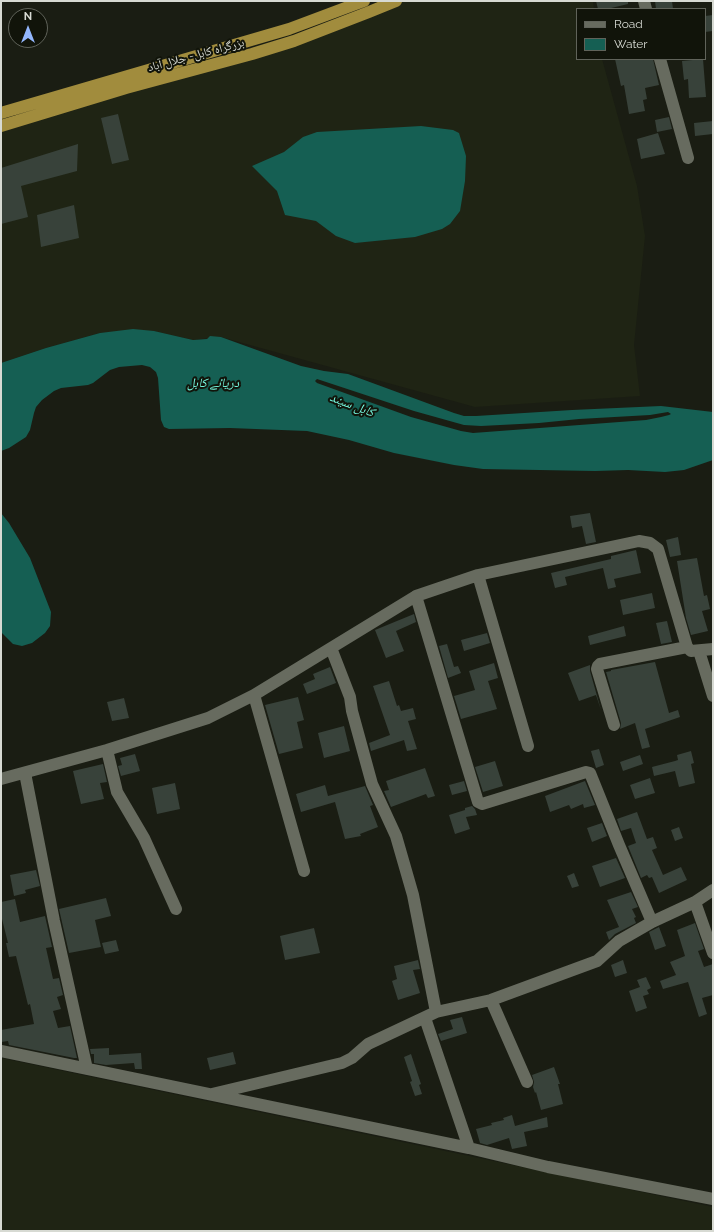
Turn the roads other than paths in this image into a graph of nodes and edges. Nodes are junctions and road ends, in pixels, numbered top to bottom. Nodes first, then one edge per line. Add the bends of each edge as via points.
1 (364, 1) edge
2 (396, 1) edge
3 (289, 29) junction
4 (294, 41) junction
5 (660, 60) edge
6 (1, 113) edge
7 (1, 126) edge
8 (688, 158) dead end
9 (478, 575) junction
10 (416, 596) junction
11 (331, 648) junction
12 (693, 649) junction
13 (713, 649) edge
14 (254, 695) junction
15 (713, 696) edge
16 (614, 725) dead end
17 (528, 746) dead end
18 (107, 750) junction
19 (25, 773) junction
20 (1, 779) edge
21 (304, 871) dead end
22 (713, 890) edge
23 (696, 902) junction
24 (176, 909) dead end
25 (652, 922) junction
26 (713, 954) edge
27 (491, 1000) junction
28 (436, 1012) junction
29 (425, 1018) junction
30 (1, 1051) edge
31 (87, 1069) junction
32 (527, 1082) dead end
33 (209, 1094) junction
34 (469, 1148) junction
35 (713, 1199) edge

1 - 3 highway, بزرگراه کابل- جلال آباد
2 - 4 highway, بزرگراه کابل- جلال آباد
3 - 4 highway
3 - 6 highway, بزرگراه کابل- جلال آباد
4 - 7 highway, بزرگراه کابل- جلال آباد
5 - 8 street
9 - 10 street
9 - 12 street via 639,541 650,542 658,549
9 - 17 street
10 - 11 street
10 - 25 street via 478,802 482,804 586,772 590,773
11 - 14 street
11 - 28 street via 350,697 372,784 398,843 413,895
12 - 13 street
12 - 15 street
12 - 16 street via 600,664 596,669
14 - 18 street via 208,718
14 - 21 street
18 - 19 street
18 - 24 street via 117,792 144,838
19 - 20 street
19 - 31 street
22 - 23 street
23 - 25 street
23 - 26 street
25 - 27 street via 619,941 597,962
27 - 28 street
27 - 32 street
28 - 29 street
29 - 33 street via 368,1044 352,1058 342,1062
29 - 34 street
30 - 31 street
31 - 33 street
33 - 34 street
34 - 35 street via 548,1167

